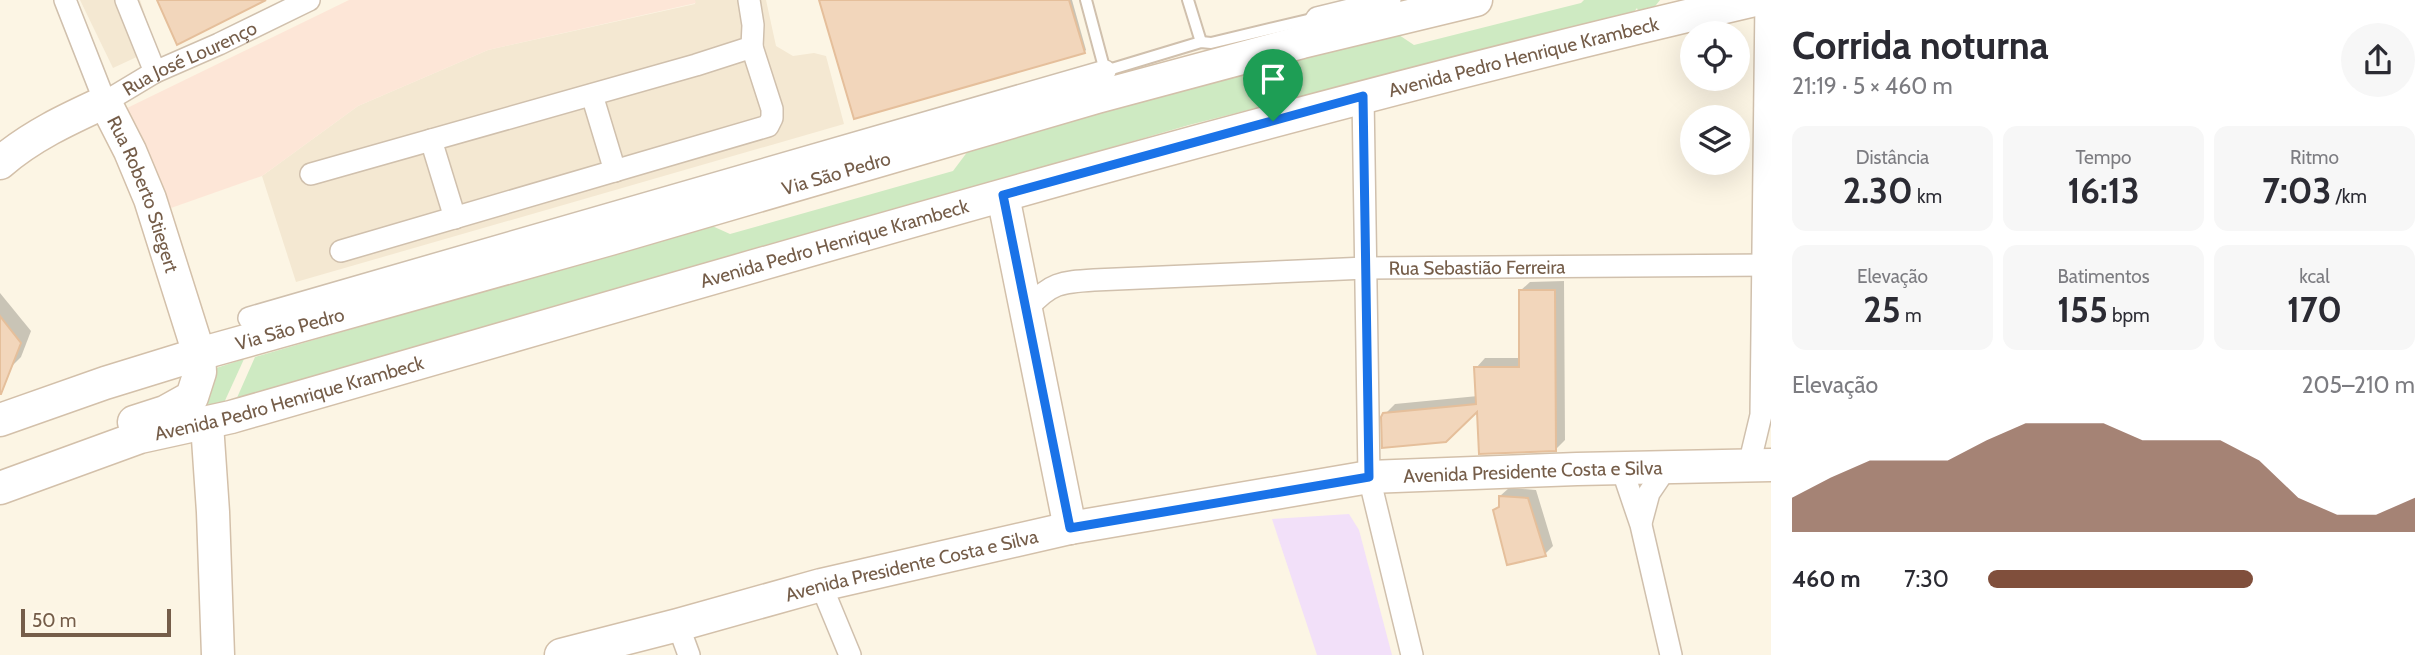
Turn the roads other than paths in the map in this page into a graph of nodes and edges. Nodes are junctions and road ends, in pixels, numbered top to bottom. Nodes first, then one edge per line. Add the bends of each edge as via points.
1 (65, 0) edge
2 (126, 0) edge
3 (309, 0) edge
4 (749, 0) edge
5 (1086, 0) edge
6 (1188, 0) edge
7 (1390, 0) edge
8 (1476, 0) edge
9 (1755, 0) edge
10 (1766, 0) edge
11 (1675, 10) edge
12 (1310, 30) junction
13 (1201, 42) junction
14 (752, 47) junction
15 (155, 72) junction
16 (1101, 84) junction
17 (592, 95) junction
18 (1363, 96) junction
19 (105, 102) junction
20 (431, 140) junction
21 (0, 163) edge
22 (615, 171) junction
23 (312, 174) dead end
24 (1003, 195) junction
25 (454, 218) junction
26 (341, 251) dead end
27 (1768, 265) edge
28 (1366, 268) junction
29 (1027, 308) junction
30 (248, 318) dead end
31 (199, 354) junction
32 (106, 383) junction
33 (1761, 415) junction
34 (0, 420) edge
35 (206, 424) junction
36 (0, 437) edge
37 (1771, 439) edge
38 (1760, 465) edge
39 (1666, 468) junction
40 (1622, 469) junction
41 (0, 470) edge
42 (1369, 477) junction
43 (0, 488) edge
44 (1640, 525) junction
45 (1070, 528) junction
46 (821, 585) junction
47 (678, 625) junction
48 (218, 655) edge
49 (561, 655) edge
50 (689, 655) edge
51 (850, 655) edge
52 (1412, 655) edge
53 (1671, 655) edge

1 - 19 street, Rua Roberto Stiegert
2 - 15 street
3 - 15 street, Rua José Lourenço
4 - 14 street
5 - 16 lane
6 - 13 lane
7 - 12 street
8 - 12 main road, Via São Pedro
9 - 11 main road, Avenida Pedro Henrique Krambeck
10 - 27 street
11 - 18 main road, Avenida Pedro Henrique Krambeck
12 - 13 lane
12 - 16 main road, Via São Pedro
13 - 16 lane
14 - 17 street
14 - 22 street via 772,109 768,126
15 - 19 street, Rua José Lourenço
16 - 30 street
16 - 31 main road, Via São Pedro via 610,239
17 - 20 street
17 - 22 street
18 - 24 main road, Avenida Pedro Henrique Krambeck
18 - 28 street
19 - 21 main road, Rua José Lourenço via 31,139
19 - 31 main road, Rua Roberto Stiegert via 150,199
20 - 23 street
20 - 25 street
22 - 25 street
24 - 29 main road
24 - 35 main road, Avenida Pedro Henrique Krambeck
25 - 26 street
27 - 28 street, Rua Sebastião Ferreira
27 - 33 street
28 - 29 street, Rua Sebastião Ferreira via 1068,281 1046,289
28 - 42 street
29 - 45 main road
31 - 32 main road
31 - 41 main road via 198,384 186,401
32 - 34 main road
32 - 36 main road via 82,408
33 - 37 street
33 - 38 street
35 - 43 main road, Avenida Pedro Henrique Krambeck via 140,437
35 - 48 main road
38 - 39 main road, Avenida Presidente Costa e Silva
39 - 40 main road, Avenida Presidente Costa e Silva
39 - 44 street via 1649,493
40 - 42 main road, Avenida Presidente Costa e Silva
40 - 44 street
42 - 45 main road, Avenida Presidente Costa e Silva
42 - 52 street
44 - 53 street
45 - 46 main road, Avenida Presidente Costa e Silva
46 - 47 main road, Avenida Presidente Costa e Silva
46 - 51 street
47 - 49 main road, Avenida Presidente Costa e Silva
47 - 50 street

